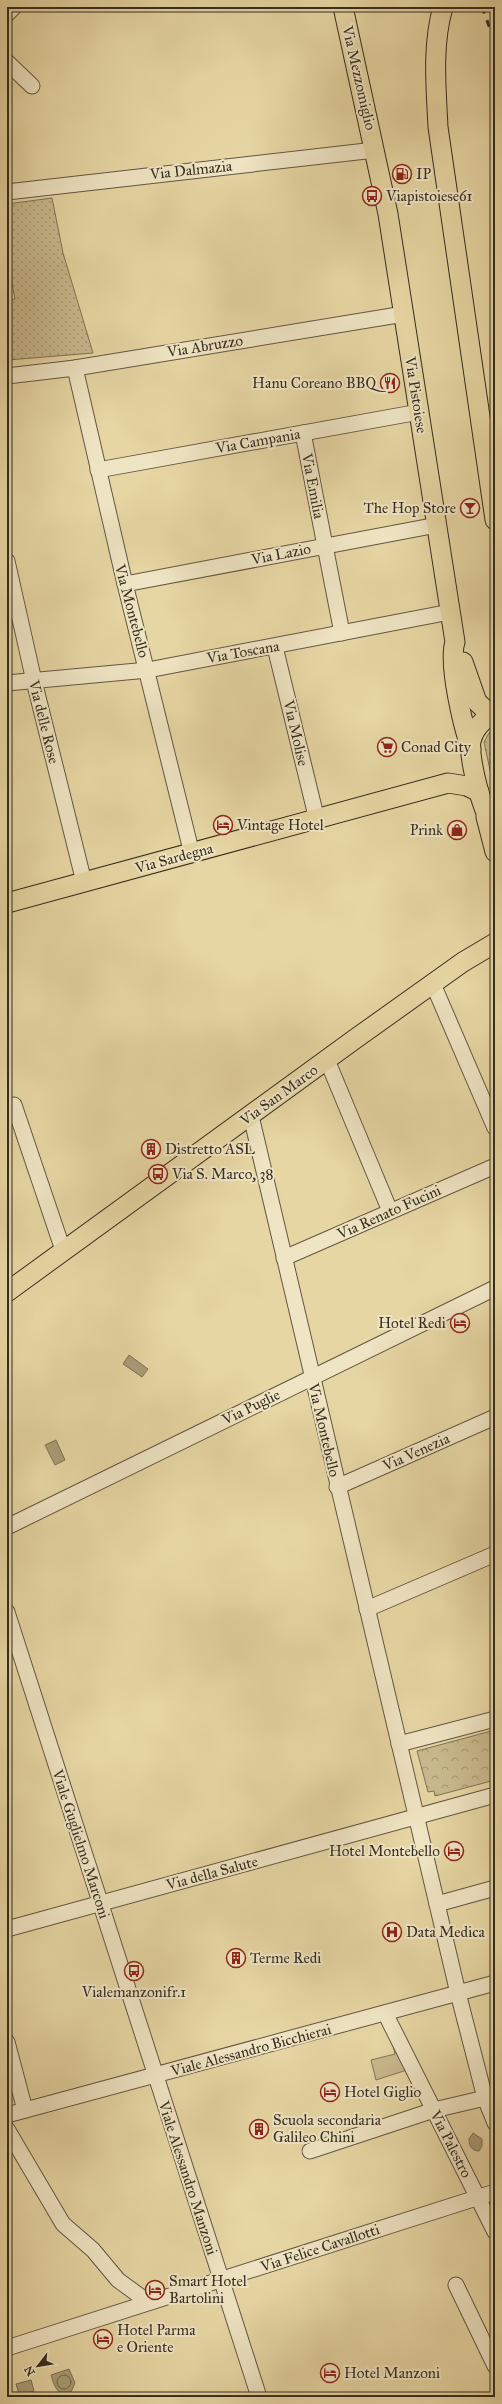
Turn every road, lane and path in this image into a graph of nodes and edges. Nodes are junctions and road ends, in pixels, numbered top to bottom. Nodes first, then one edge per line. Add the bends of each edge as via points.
1 (14, 7) edge
2 (343, 7) edge
3 (443, 7) edge
4 (7, 14) edge
5 (7, 62) edge
6 (32, 86) dead end
7 (375, 150) junction
8 (7, 192) edge
9 (404, 314) junction
10 (75, 368) junction
11 (7, 376) edge
12 (418, 412) junction
13 (303, 432) junction
14 (98, 470) junction
15 (495, 520) edge
16 (437, 525) junction
17 (324, 546) junction
18 (7, 561) edge
19 (125, 584) junction
20 (450, 612) junction
21 (342, 633) junction
22 (455, 642) junction
23 (275, 647) junction
24 (148, 670) junction
25 (34, 681) junction
26 (7, 684) edge
27 (460, 704) junction
28 (489, 713) edge
29 (471, 749) junction
30 (479, 792) junction
31 (318, 820) junction
32 (490, 821) edge
33 (495, 852) edge
34 (192, 854) junction
35 (84, 882) junction
36 (7, 903) edge
37 (495, 943) edge
38 (433, 984) junction
39 (328, 1060) junction
40 (14, 1105) dead end
41 (251, 1116) junction
42 (495, 1128) edge
43 (495, 1166) edge
44 (390, 1211) junction
45 (63, 1250) junction
46 (284, 1258) junction
47 (495, 1289) edge
48 (7, 1292) edge
49 (312, 1378) junction
50 (495, 1417) edge
51 (337, 1487) junction
52 (7, 1527) edge
53 (495, 1554) edge
54 (367, 1609) junction
55 (7, 1612) edge
56 (495, 1719) edge
57 (399, 1744) junction
58 (495, 1795) edge
59 (417, 1816) junction
60 (495, 1888) edge
61 (100, 1903) junction
62 (437, 1904) junction
63 (7, 1929) edge
64 (495, 1983) edge
65 (458, 1993) junction
66 (385, 2013) junction
67 (7, 2042) edge
68 (155, 2076) junction
69 (485, 2098) junction
70 (25, 2110) junction
71 (434, 2110) junction
72 (7, 2115) edge
73 (494, 2119) edge
74 (7, 2129) edge
75 (310, 2151) dead end
76 (495, 2192) edge
77 (479, 2197) junction
78 (495, 2232) edge
79 (220, 2280) junction
80 (456, 2285) dead end
81 (148, 2302) junction
82 (7, 2348) edge
83 (495, 2366) edge
84 (259, 2397) edge

1 - 4 street
2 - 7 main road, Via Mezzomiglio
3 - 15 main road via 435,81 438,127
5 - 6 street
7 - 8 street, Via Dalmazia
7 - 9 main road, Via Pistoiese
9 - 10 street, Via Abruzzo
9 - 12 main road, Via Pistoiese
10 - 11 street, Via Abruzzo
10 - 14 street, Via Montebello
12 - 13 street, Via Campania
12 - 16 main road, Via Pistoiese
13 - 14 street, Via Campania
13 - 17 street, Via Emilia
14 - 19 street, Via Montebello
16 - 17 street, Via Lazio
16 - 20 main road, Via Pistoiese
17 - 19 street, Via Lazio
17 - 21 street, Via Emilia
18 - 25 street, Via delle Rose
19 - 24 street, Via Montebello
20 - 21 street, Via Toscana
20 - 22 main road, Via Pistoiese
21 - 23 street, Via Toscana
22 - 27 main road, Via Pistoiese via 453,660
22 - 28 main road, Via Pistoiese via 473,694
23 - 24 street, Via Toscana
23 - 31 street, Via Molise
24 - 25 street, Via Toscana
24 - 34 street, Via Montebello
25 - 26 street, Via Toscana
25 - 35 street, Via delle Rose
27 - 28 main road via 470,702
27 - 29 main road, Via Pistoiese
28 - 29 main road via 475,730
29 - 30 main road, Via Pistoiese
30 - 31 main road, Via Sardegna via 467,786 448,783
30 - 32 main road, Via Pistoiese
31 - 34 main road, Via Sardegna
32 - 33 main road, Via Pistoiese
34 - 35 main road, Via Sardegna
35 - 36 main road, Via Sardegna
37 - 38 main road, Via San Marco
38 - 39 main road, Via San Marco
38 - 42 street
39 - 41 main road, Via San Marco
39 - 44 street
40 - 45 street
41 - 45 main road, Via San Marco
41 - 46 street, Via Montebello
43 - 44 street, Via Renato Fucini
44 - 46 street, Via Renato Fucini
45 - 48 main road, Via San Marco
46 - 49 street, Via Montebello
47 - 49 street, Via Puglie
49 - 51 street, Via Montebello
49 - 52 street, Via Puglie
50 - 51 street, Via Venezia
51 - 54 street, Via Montebello
53 - 54 street
54 - 57 street, Via Montebello
55 - 61 street, Viale Guglielmo Marconi
56 - 57 street
57 - 59 street, Via Montebello
58 - 59 street, Via della Salute
59 - 61 street, Via della Salute
59 - 62 street, Via Montebello
60 - 62 street
61 - 63 street, Via della Salute
61 - 68 street, Viale Guglielmo Marconi
62 - 65 street, Via Montebello
64 - 65 street, Viale Alessandro Bicchierai
65 - 66 street, Viale Alessandro Bicchierai
65 - 69 street
66 - 68 street, Viale Alessandro Bicchierai
66 - 71 street, Via Palestro
67 - 70 street
68 - 70 street, Viale Alessandro Bicchierai
68 - 79 street, Viale Alessandro Manzoni
69 - 71 street
69 - 73 street
70 - 72 street, Viale Alessandro Bicchierai
71 - 75 street
71 - 77 street, Via Palestro
74 - 81 street via 63,2224 94,2250 118,2280
76 - 77 street, Via Felice Cavallotti
77 - 78 street, Via Palestro
77 - 79 street, Via Felice Cavallotti
79 - 81 street, Via Felice Cavallotti
79 - 84 street, Viale Alessandro Manzoni
80 - 83 street
81 - 82 street, Via Felice Cavallotti

